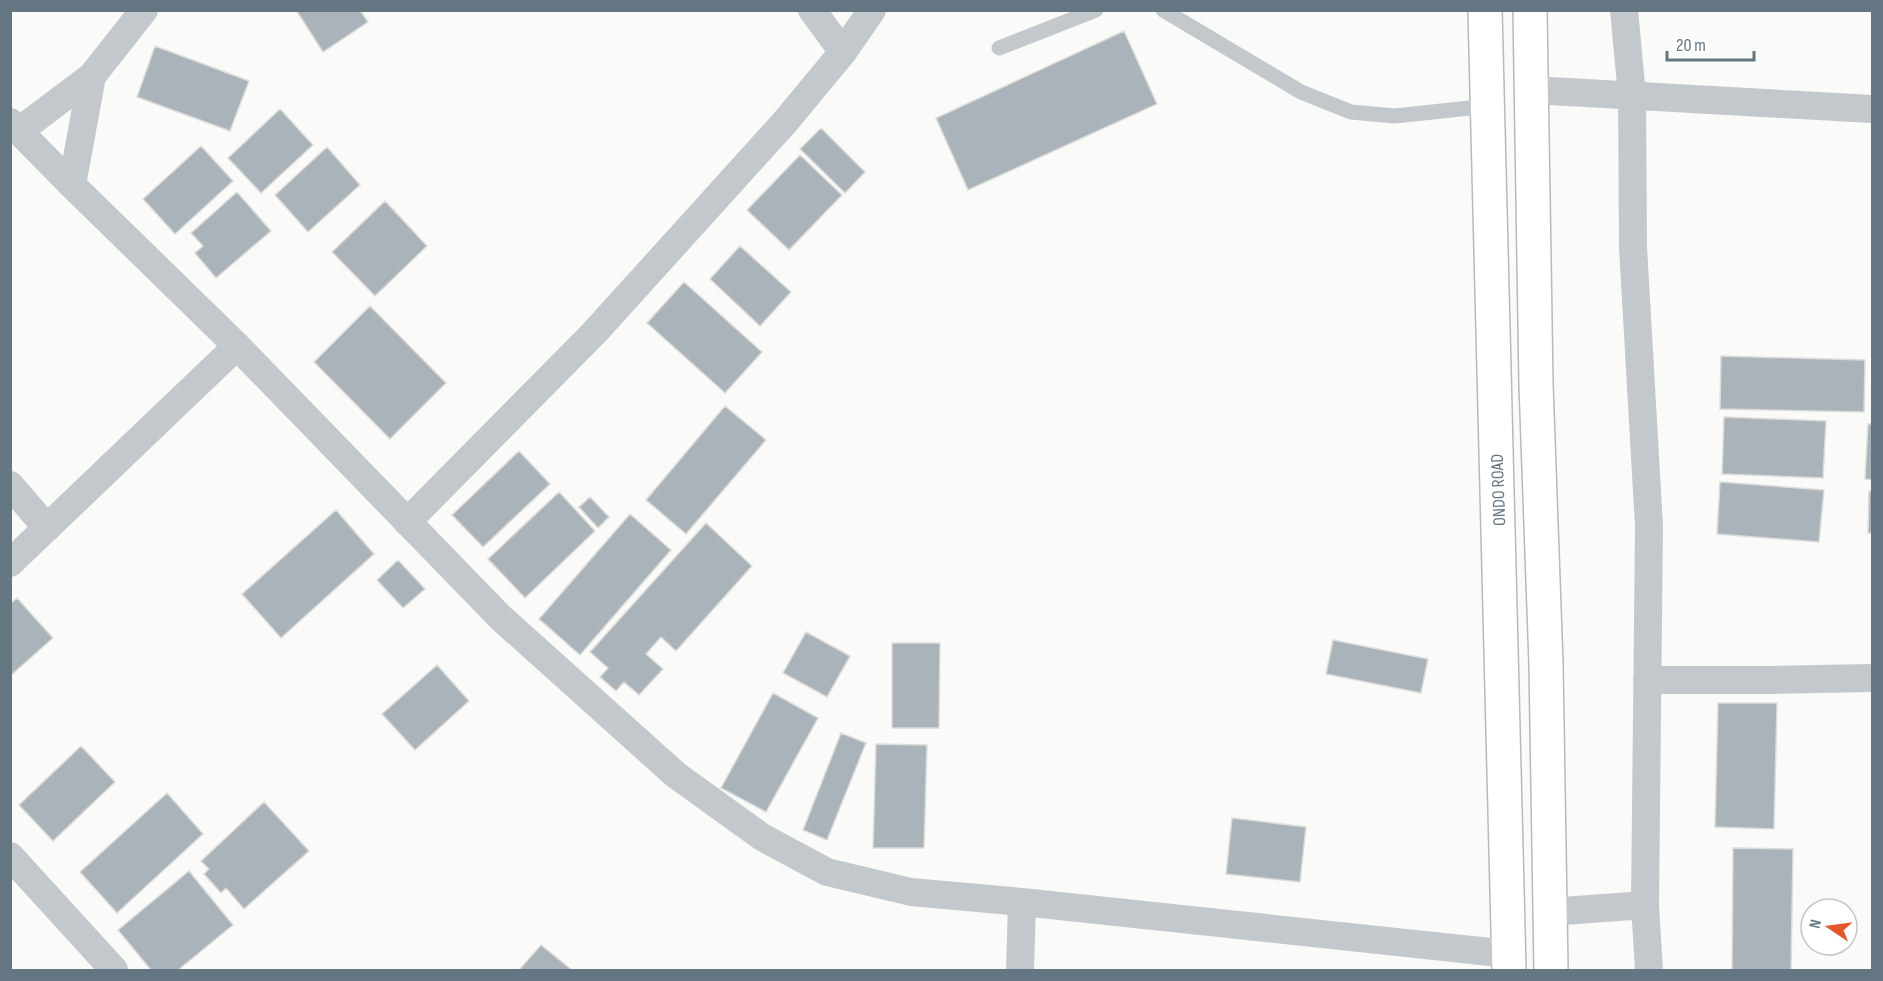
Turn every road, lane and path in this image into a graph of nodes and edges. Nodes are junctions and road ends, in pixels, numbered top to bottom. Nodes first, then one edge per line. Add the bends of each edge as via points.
1 (144, 10) edge
2 (812, 10) edge
3 (872, 10) edge
4 (1096, 10) edge
5 (1163, 10) edge
6 (1485, 10) edge
7 (1530, 10) edge
8 (1624, 10) edge
9 (999, 48) dead end
10 (843, 52) junction
11 (92, 76) junction
12 (1532, 90) junction
13 (1632, 95) junction
14 (1488, 106) junction
15 (1872, 109) edge
16 (15, 127) edge
17 (72, 185) junction
18 (237, 346) junction
19 (10, 485) edge
20 (407, 522) junction
21 (47, 528) junction
22 (10, 563) edge
23 (1872, 678) edge
24 (1647, 680) junction
25 (10, 856) edge
26 (1022, 902) junction
27 (1645, 905) junction
28 (1550, 912) junction
29 (1509, 962) edge
30 (114, 970) edge
31 (1020, 970) edge
32 (1551, 970) edge
33 (1649, 970) edge

1 - 11 street
2 - 10 street
3 - 10 street
4 - 9 lane
5 - 14 lane via 1301,92 1351,112 1395,116
6 - 14 main road, ONDO ROAD
7 - 12 main road
8 - 13 street
10 - 20 street via 785,122 594,333
11 - 16 street
11 - 17 street
12 - 13 street
12 - 28 main road
13 - 15 street
13 - 24 street via 1633,247 1649,526
14 - 29 main road, ONDO ROAD
16 - 17 street
17 - 18 street
18 - 20 street
18 - 21 street
19 - 21 street
20 - 26 street via 501,618 676,775 762,837 827,872 867,882 911,892
21 - 22 street
23 - 24 street
24 - 27 street
25 - 30 street
26 - 29 street
26 - 31 street
27 - 28 street
27 - 33 street
28 - 32 main road

